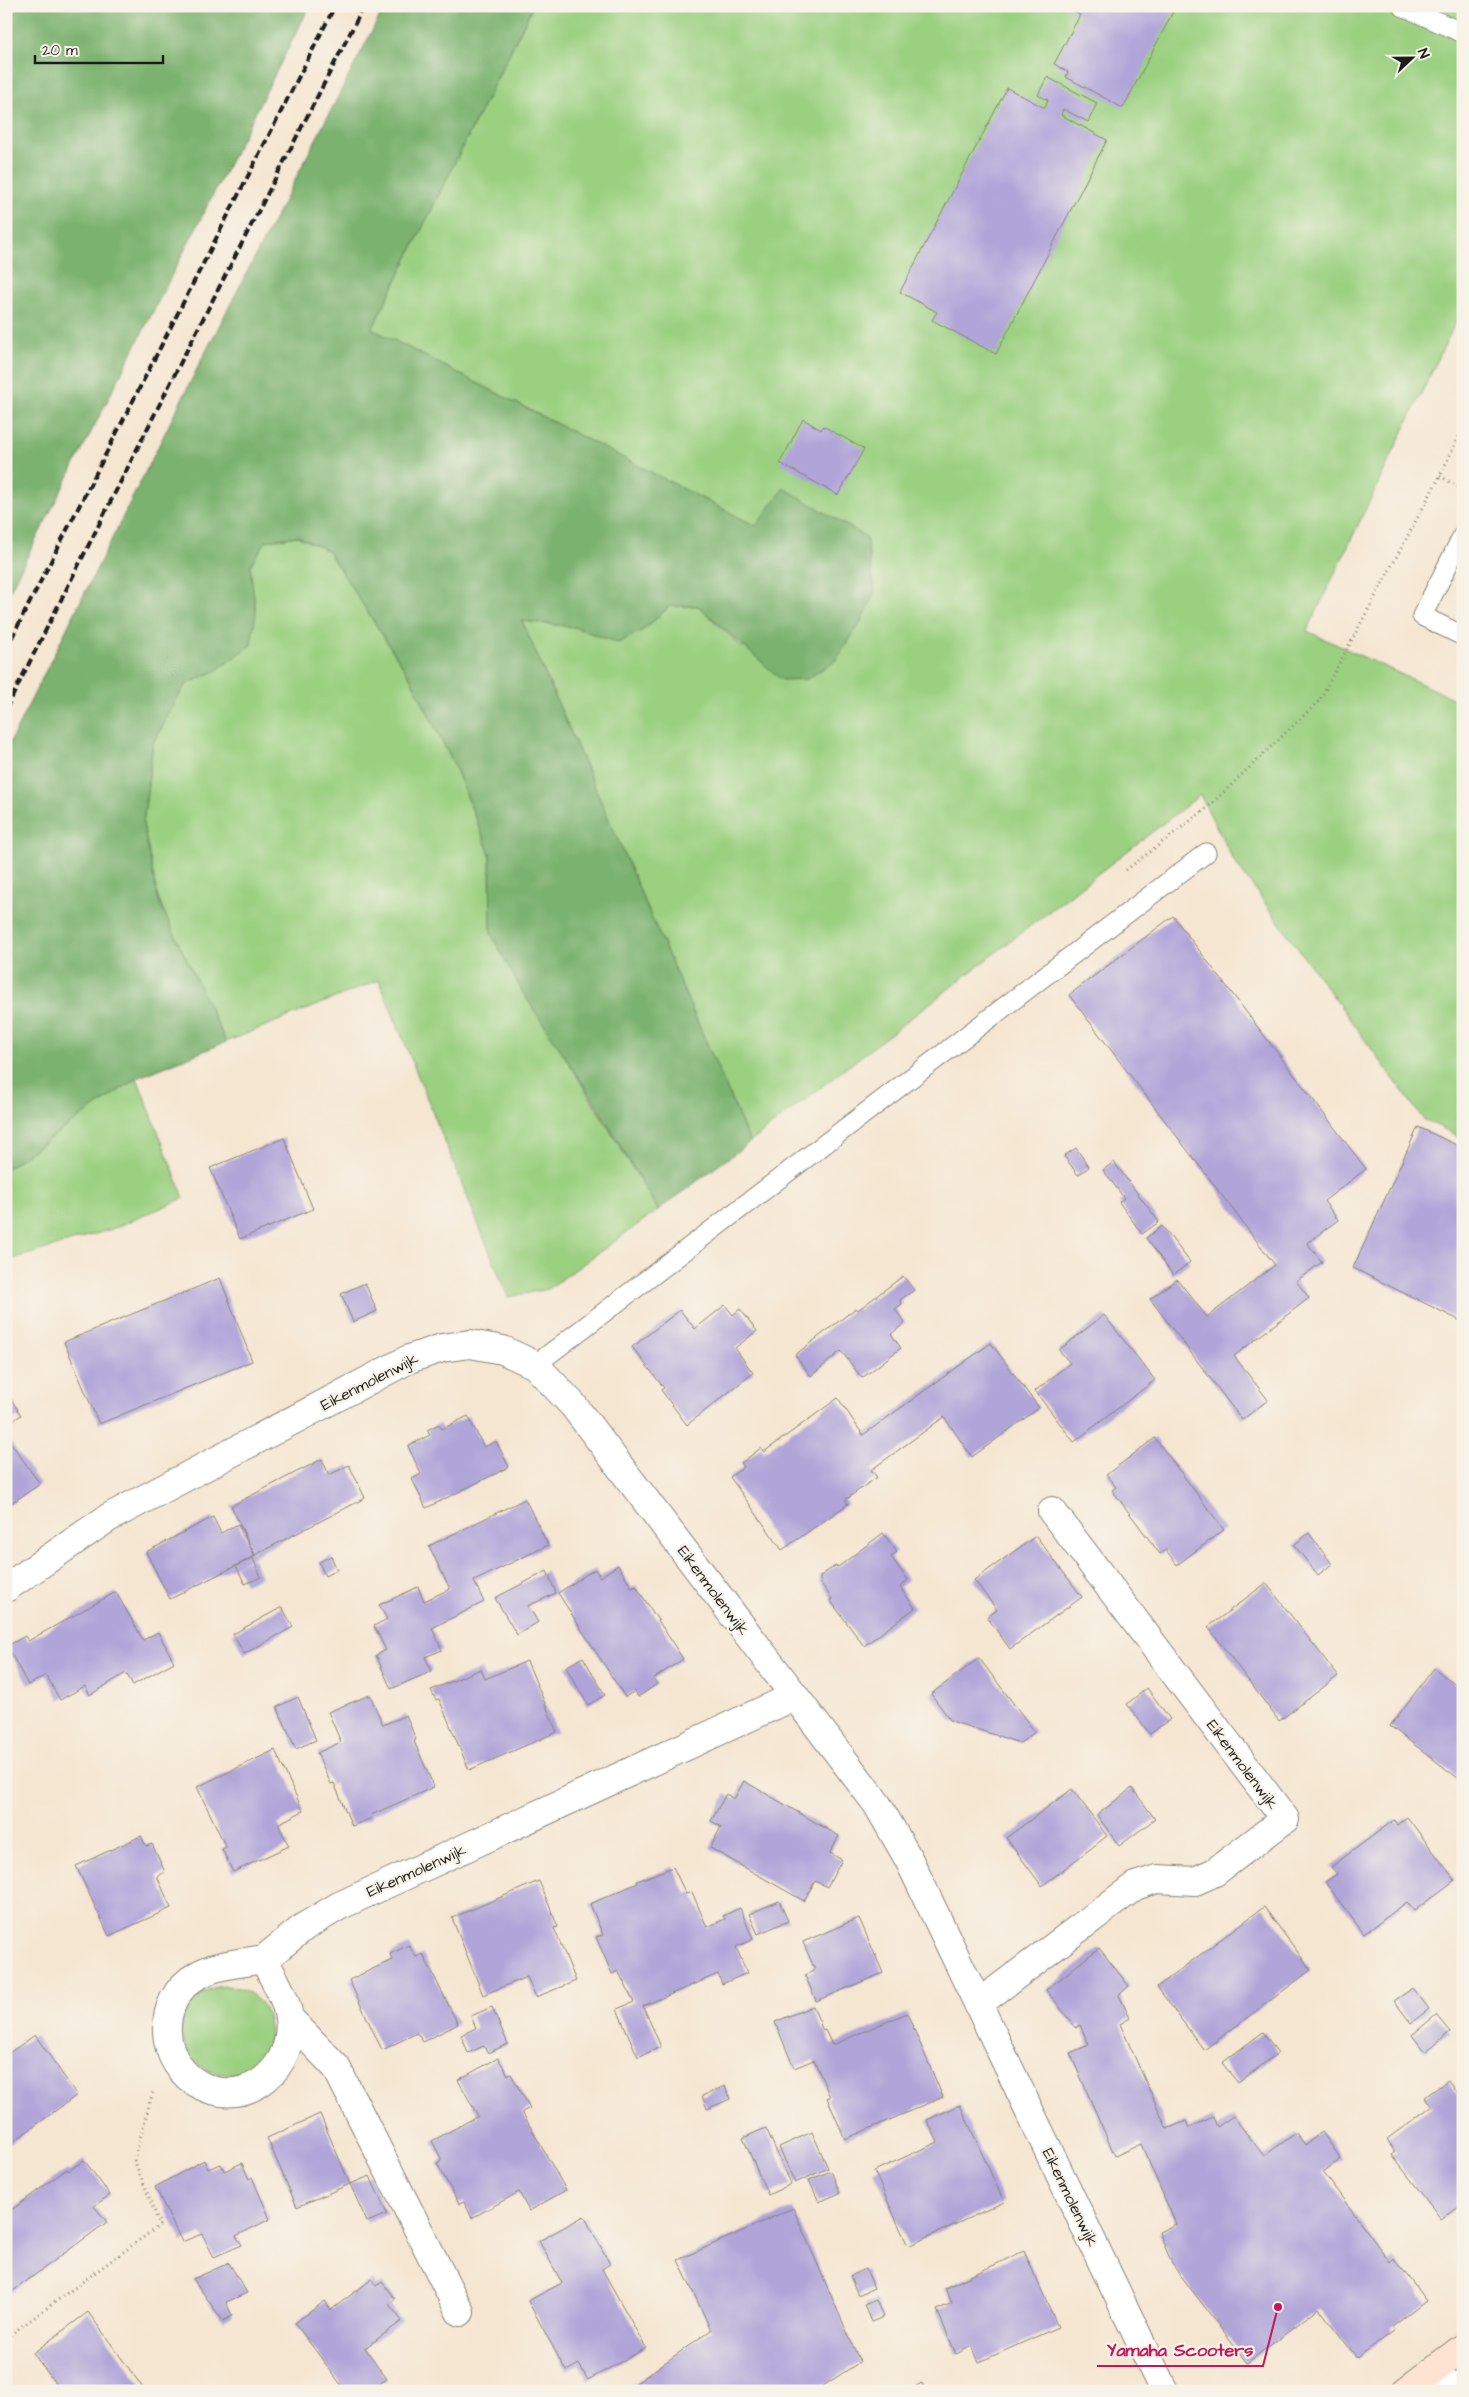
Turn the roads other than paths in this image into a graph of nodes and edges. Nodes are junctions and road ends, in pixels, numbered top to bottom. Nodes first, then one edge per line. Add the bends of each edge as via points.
1 (1402, 6) edge
2 (1463, 33) edge
3 (1463, 535) edge
4 (1463, 636) edge
5 (1206, 853) dead end
6 (535, 1365) junction
7 (1052, 1510) dead end
8 (6, 1588) edge
9 (795, 1696) junction
10 (264, 1959) junction
11 (978, 2004) junction
12 (289, 2018) junction
13 (460, 2312) dead end
14 (1463, 2348) edge
15 (1429, 2374) junction
16 (1164, 2391) edge
17 (1406, 2391) edge
18 (1460, 2391) edge

1 - 2 lane
3 - 4 lane via 1422,616
5 - 6 lane
6 - 8 street, Eikenmolenwijk via 504,1350 470,1344 442,1348 409,1359 108,1518
6 - 9 street, Eikenmolenwijk via 573,1405
7 - 11 street, Eikenmolenwijk via 1285,1819 1215,1872 1195,1881 1157,1879 1135,1886
9 - 10 street, Eikenmolenwijk via 338,1906 304,1927
9 - 11 street, Eikenmolenwijk via 877,1804 908,1858
10 - 12 street, Eikenmolenwijk via 284,1999
10 - 12 street, Eikenmolenwijk via 216,1968 198,1975 182,1987 171,2004 166,2022 167,2042 173,2060 186,2076 202,2086 221,2092 240,2091 259,2084 274,2072 285,2056 290,2037
11 - 16 street, Eikenmolenwijk
12 - 13 street, Eikenmolenwijk via 336,2067
14 - 15 main road
15 - 17 main road
15 - 18 street

